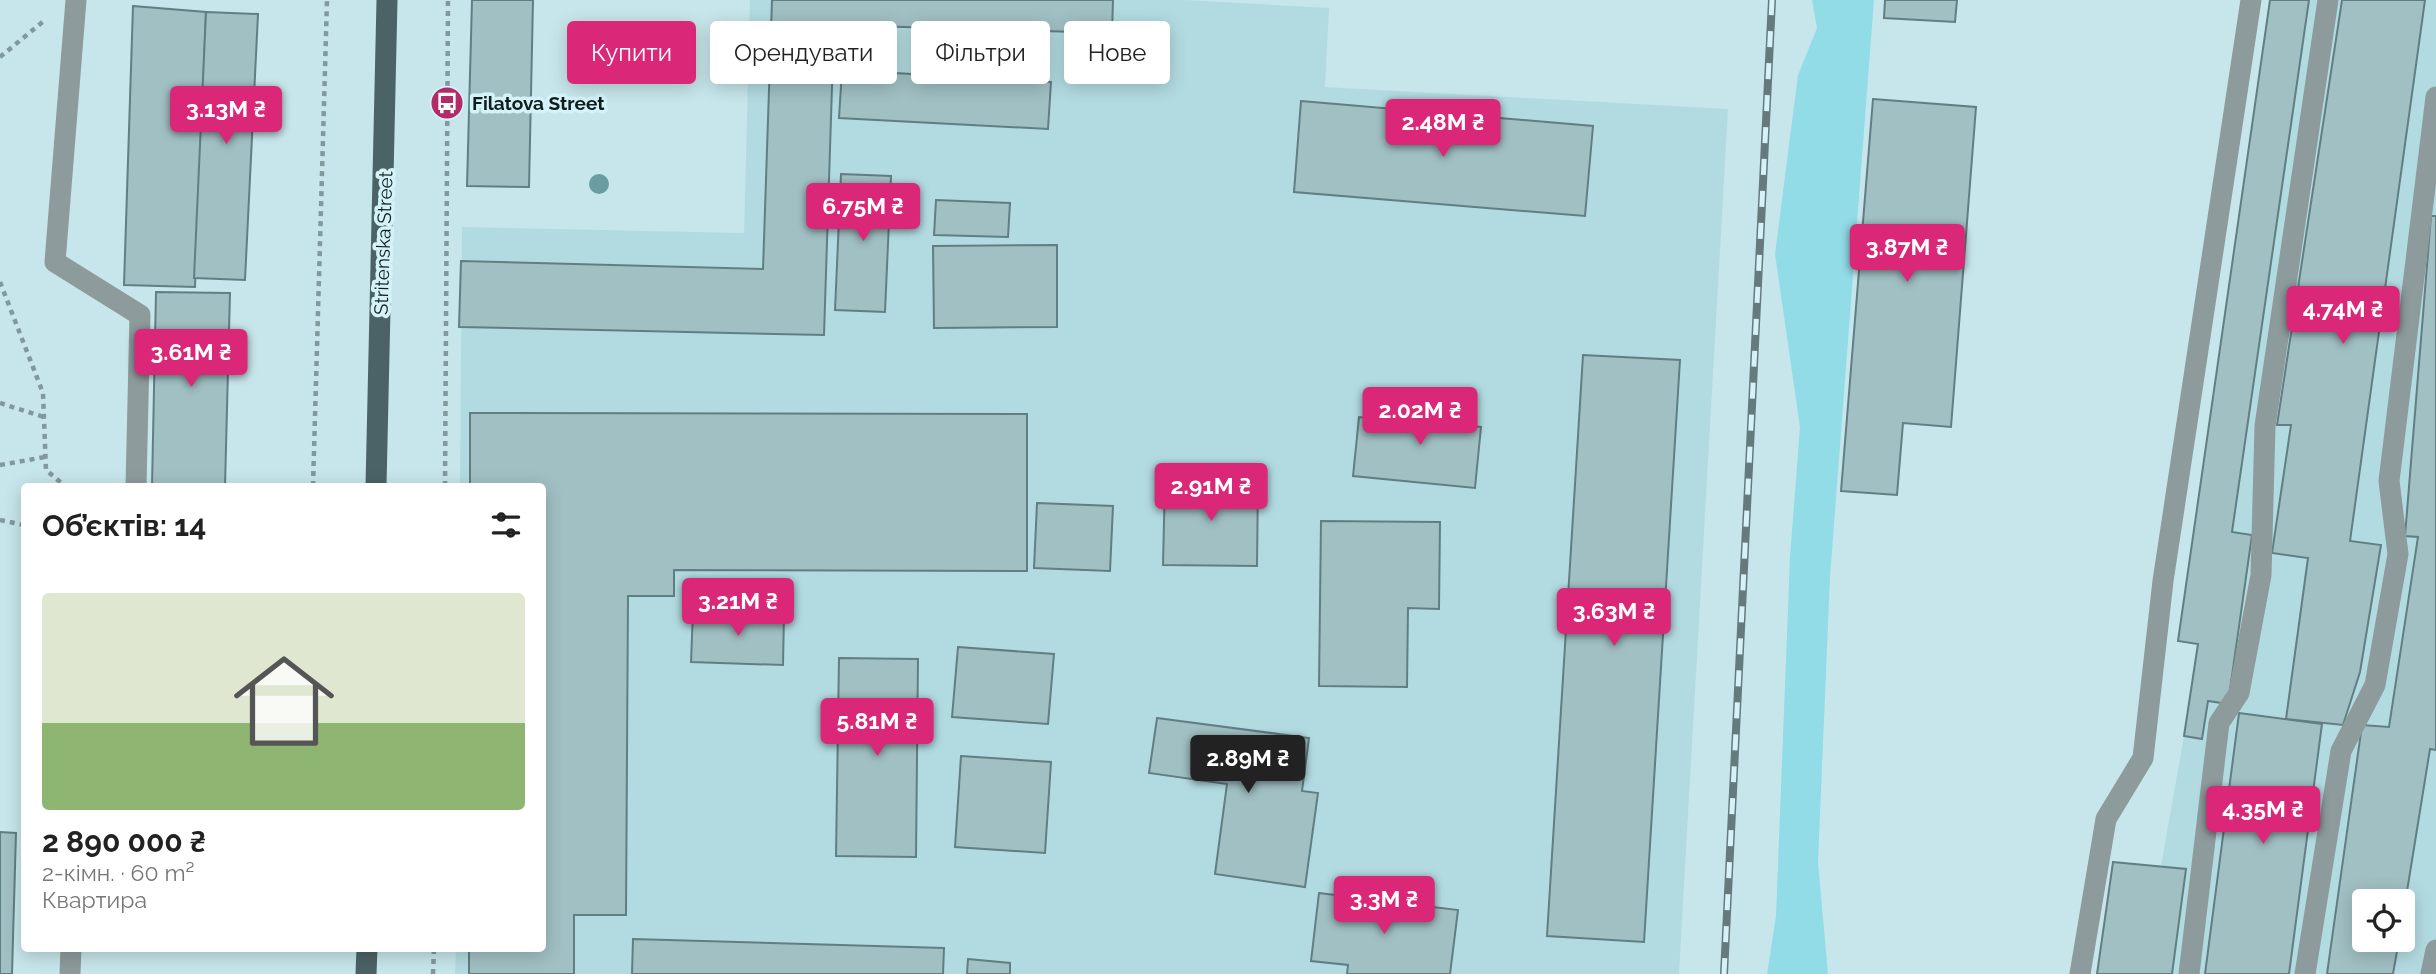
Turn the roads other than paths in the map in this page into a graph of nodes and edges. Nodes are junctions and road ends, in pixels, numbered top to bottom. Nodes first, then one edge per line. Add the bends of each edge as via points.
1 (76, 0) edge
2 (387, 0) edge
3 (2251, 0) edge
4 (2328, 0) edge
5 (2436, 97) edge
6 (136, 483) edge
7 (376, 483) edge
8 (2436, 950) edge
9 (71, 952) edge
10 (367, 952) edge
11 (70, 974) edge
12 (366, 974) edge
13 (2080, 974) edge
14 (2189, 974) edge
15 (2305, 974) edge
16 (2431, 974) edge

1 - 6 lane via 55,262 140,315
2 - 7 main road, Stritenska Street
3 - 13 lane via 2163,581 2143,758 2106,819
4 - 14 lane via 2266,426 2261,575 2239,693 2219,723
5 - 15 lane via 2389,481 2398,554 2375,685 2341,751
8 - 16 lane
9 - 11 lane
10 - 12 main road

